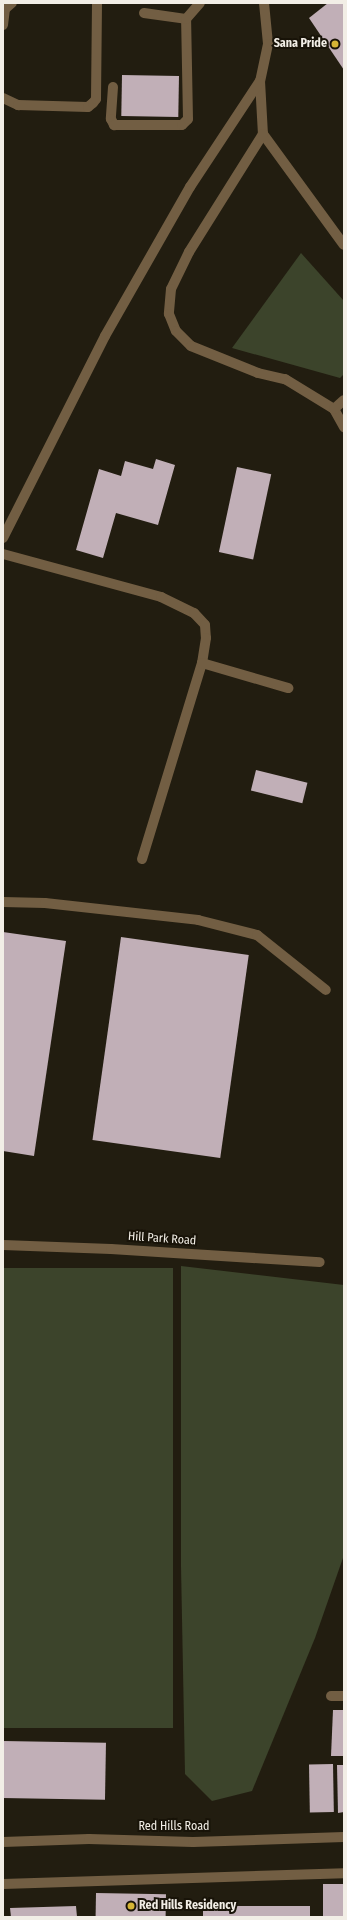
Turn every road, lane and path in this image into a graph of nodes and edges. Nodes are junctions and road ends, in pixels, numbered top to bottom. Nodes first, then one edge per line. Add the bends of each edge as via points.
1 (12, 3) edge
2 (97, 3) edge
3 (200, 3) edge
4 (264, 3) edge
5 (144, 13) dead end
6 (186, 19) junction
7 (3, 25) edge
8 (260, 81) junction
9 (113, 87) dead end
10 (3, 98) edge
11 (263, 134) junction
12 (344, 245) edge
13 (344, 400) edge
14 (334, 409) junction
15 (344, 427) edge
16 (3, 538) edge
17 (3, 554) edge
18 (202, 663) junction
19 (288, 688) dead end
20 (142, 858) dead end
21 (3, 902) edge
22 (326, 990) dead end
23 (3, 1245) edge
24 (320, 1262) dead end
25 (331, 1696) dead end
26 (344, 1696) edge
27 (344, 1837) edge
28 (3, 1842) edge
29 (344, 1873) edge
30 (3, 1884) edge

1 - 7 street via 5,9
2 - 10 street via 96,99 93,103 88,107 18,105
3 - 6 street
4 - 8 street via 268,44
5 - 6 street
6 - 9 street via 188,119 182,125 114,125
8 - 11 street
8 - 16 street via 190,187 105,336
11 - 12 street
11 - 14 street via 189,252 171,289 169,314 176,331 191,346 258,373 284,379
13 - 14 street
14 - 15 street
17 - 18 street via 161,597 194,613 205,625 206,638
18 - 19 street
18 - 20 street
21 - 22 street via 198,920 258,935
23 - 24 street, Hill Park Road
25 - 26 street
27 - 28 street, Red Hills Road via 193,1842 89,1839
29 - 30 street

